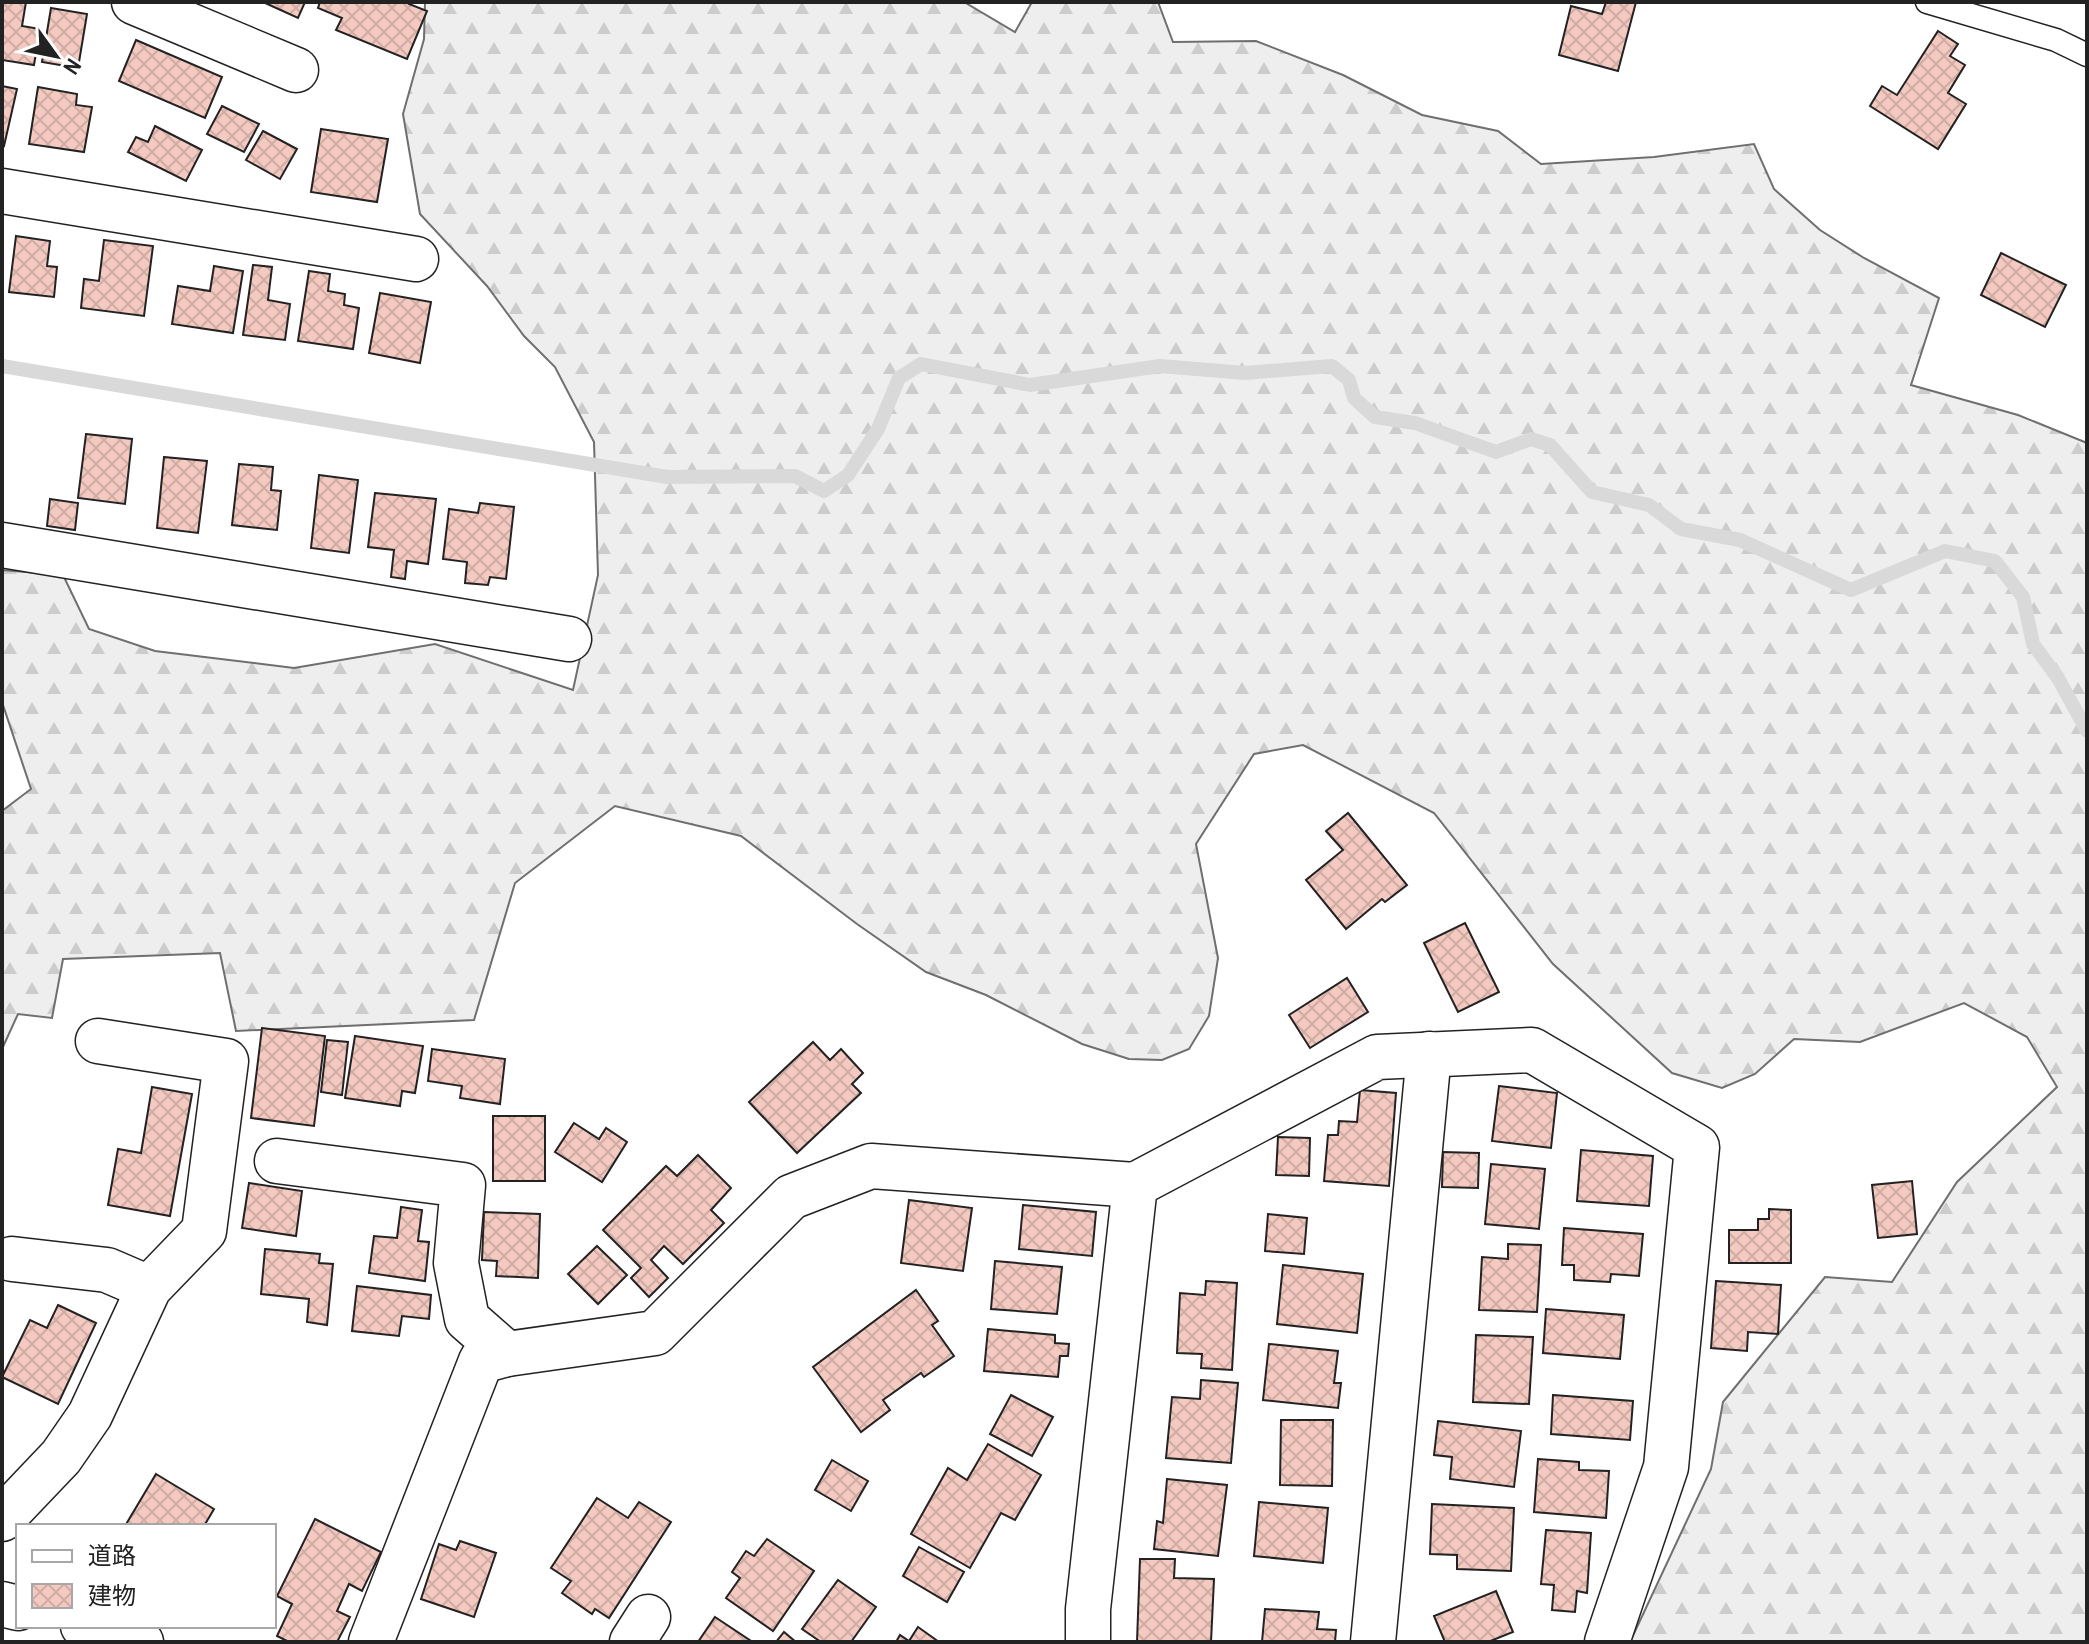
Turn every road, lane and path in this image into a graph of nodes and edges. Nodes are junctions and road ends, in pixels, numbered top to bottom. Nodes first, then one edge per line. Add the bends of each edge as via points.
1 (134, 2) edge
2 (1927, 2) edge
3 (2087, 55) edge
4 (296, 70) dead end
5 (2, 191) edge
6 (416, 259) dead end
7 (2, 545) edge
8 (569, 639) dead end
9 (98, 1041) dead end
10 (1429, 1054) junction
11 (277, 1161) dead end
12 (1135, 1185) junction
13 (12, 1259) dead end
14 (149, 1288) junction
15 (507, 1354) junction
16 (2, 1519) edge
17 (90, 1628) edge
18 (141, 1642) edge
19 (371, 1642) edge
20 (1088, 1642) edge
21 (1373, 1642) edge
22 (1607, 1642) edge

1 - 4 street
2 - 3 lane via 2056,40
5 - 6 street
7 - 8 street
9 - 14 street via 226,1061 204,1231
10 - 12 street via 1377,1057
10 - 21 street
10 - 22 street via 1532,1050 1697,1147 1666,1467
11 - 15 street via 463,1185 456,1263 467,1319
12 - 15 street via 871,1166 791,1197 655,1333
12 - 20 street
13 - 14 street via 107,1270
14 - 16 street via 90,1415 61,1457
15 - 19 street via 481,1361
17 - 18 street

